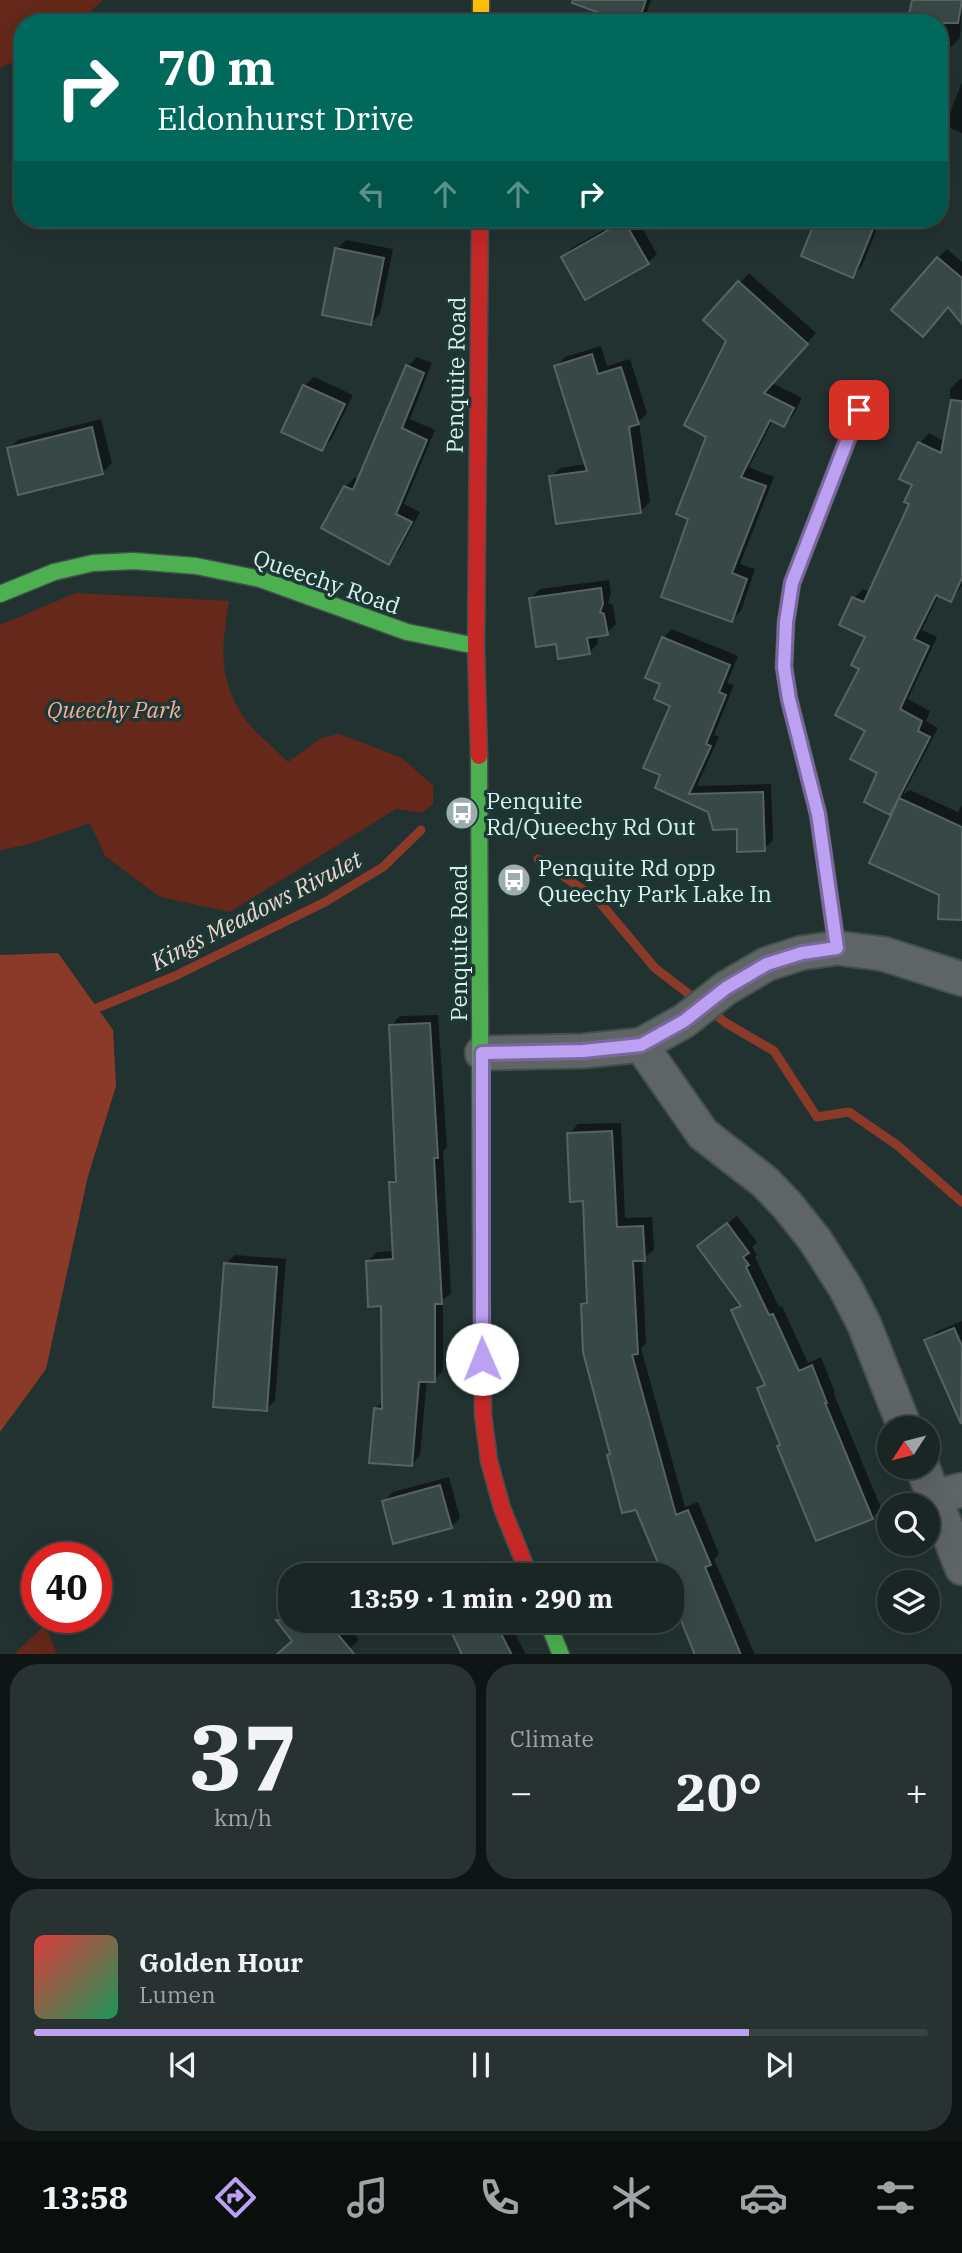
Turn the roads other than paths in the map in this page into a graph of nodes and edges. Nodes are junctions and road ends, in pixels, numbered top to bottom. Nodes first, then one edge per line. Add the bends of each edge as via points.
1 (480, 228) edge
2 (859, 410) dead end
3 (0, 594) edge
4 (477, 646) junction
5 (837, 948) junction
6 (962, 979) edge
7 (641, 1045) junction
8 (482, 1053) junction
9 (900, 1416) edge
10 (935, 1479) edge
11 (948, 1493) edge
12 (524, 1563) edge
13 (962, 1568) edge
14 (552, 1633) edge
15 (561, 1654) edge

1 - 4 street, Penquite Road
2 - 5 street via 792,583 784,667 818,814
3 - 4 street, Queechy Road via 54,572 93,563 196,566 260,579 407,632
4 - 8 street, Penquite Road
5 - 6 street via 884,954
5 - 7 street via 767,964
7 - 8 street
7 - 9 street via 703,1134 765,1182 815,1240 864,1324
8 - 12 street, Penquite Road via 483,1414 495,1485
10 - 11 street
11 - 13 street
14 - 15 street

